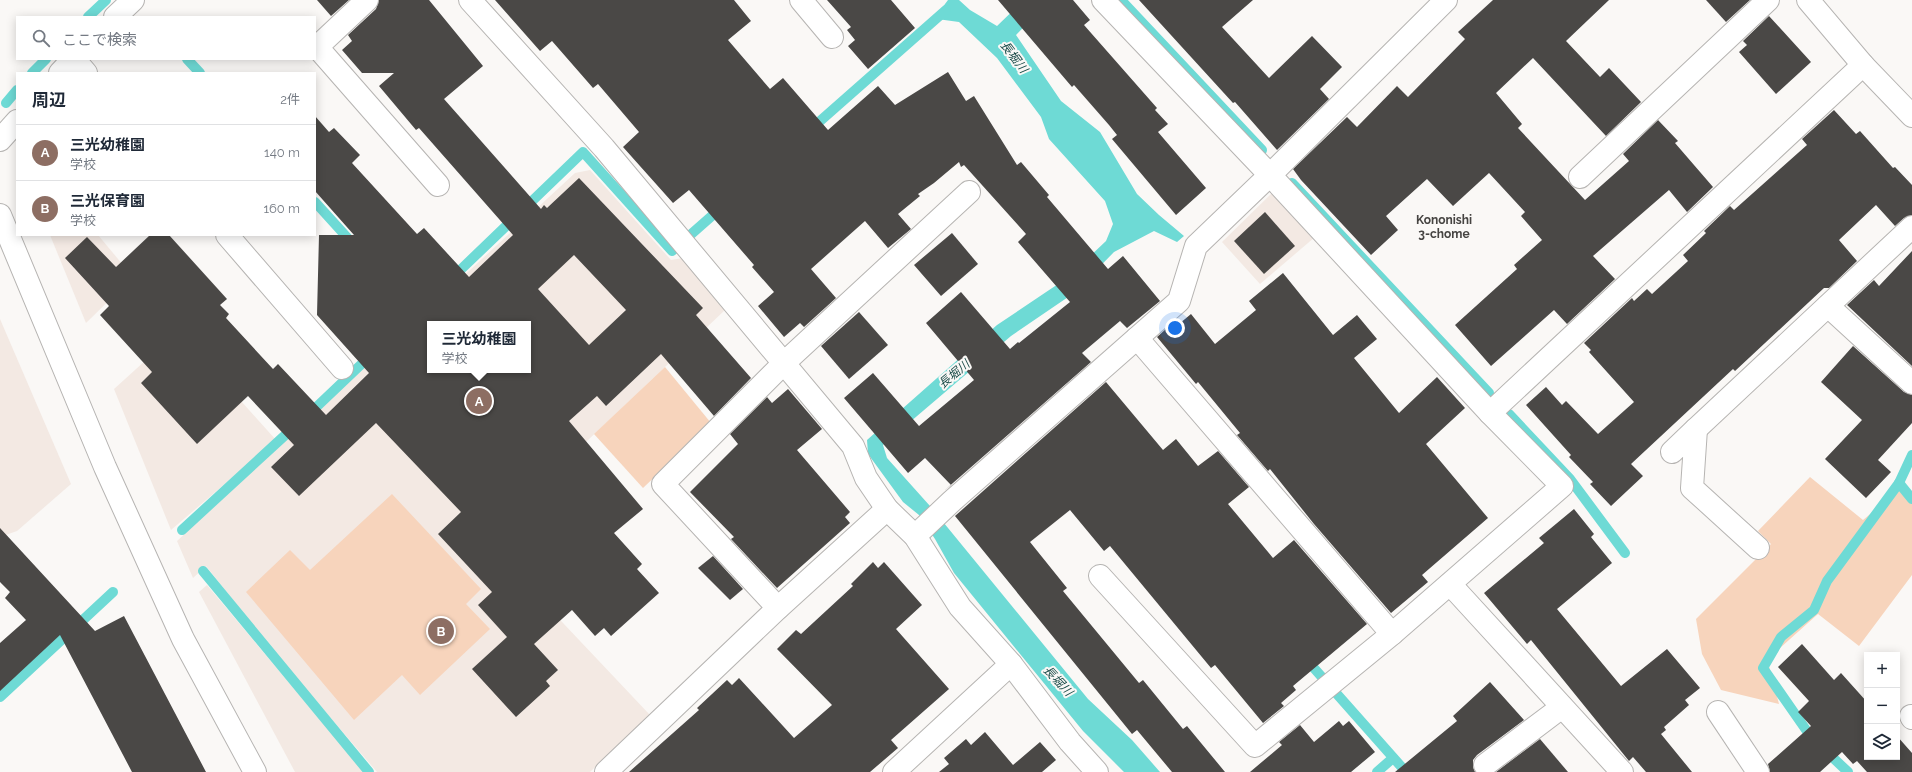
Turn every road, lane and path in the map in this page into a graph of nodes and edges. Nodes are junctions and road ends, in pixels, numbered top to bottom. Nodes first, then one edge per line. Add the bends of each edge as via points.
1 (133, 0) edge
2 (367, 0) edge
3 (470, 0) edge
4 (801, 0) edge
5 (1103, 0) edge
6 (1446, 0) edge
7 (1768, 0) edge
8 (1808, 0) edge
9 (117, 16) edge
10 (832, 37) dead end
11 (73, 60) edge
12 (75, 60) edge
13 (1863, 64) junction
14 (61, 72) edge
15 (85, 72) edge
16 (1912, 116) edge
17 (16, 122) edge
18 (0, 140) edge
19 (1270, 175) junction
20 (1580, 177) dead end
21 (438, 185) dead end
22 (969, 192) dead end
23 (0, 216) edge
24 (1912, 227) edge
25 (228, 236) edge
26 (1828, 306) junction
27 (1137, 338) junction
28 (784, 363) junction
29 (342, 368) dead end
30 (1912, 383) edge
31 (1490, 413) junction
32 (1696, 429) junction
33 (1672, 452) dead end
34 (886, 509) junction
35 (915, 536) junction
36 (1758, 548) dead end
37 (1100, 576) dead end
38 (1450, 584) junction
39 (778, 608) junction
40 (1392, 634) junction
41 (1010, 664) junction
42 (1562, 706) junction
43 (1718, 712) dead end
44 (1485, 765) dead end
45 (255, 772) edge
46 (606, 772) edge
47 (894, 772) edge
48 (1097, 772) edge
49 (1622, 772) edge
50 (1758, 772) edge

1 - 9 street
2 - 21 street via 317,47
3 - 28 street via 604,148
4 - 10 street
5 - 19 street
6 - 19 street
7 - 20 street
8 - 13 street
11 - 14 street
12 - 15 street
13 - 16 street
13 - 31 street
17 - 18 street
19 - 27 street via 1196,246 1179,301
19 - 31 street
22 - 28 street
23 - 45 street via 112,482 184,639
24 - 26 street
25 - 29 street
26 - 30 street
26 - 32 street
27 - 35 street
27 - 40 street
28 - 34 street via 853,446 866,478
28 - 39 street via 663,484
31 - 38 street via 1562,486
32 - 33 street
32 - 36 street via 1692,488
34 - 35 street
34 - 39 street
35 - 41 street via 960,607
37 - 40 street via 1255,746
38 - 40 street
38 - 42 street
39 - 46 street
41 - 47 street
41 - 48 street via 1070,742
42 - 44 street
42 - 49 street
43 - 50 street

